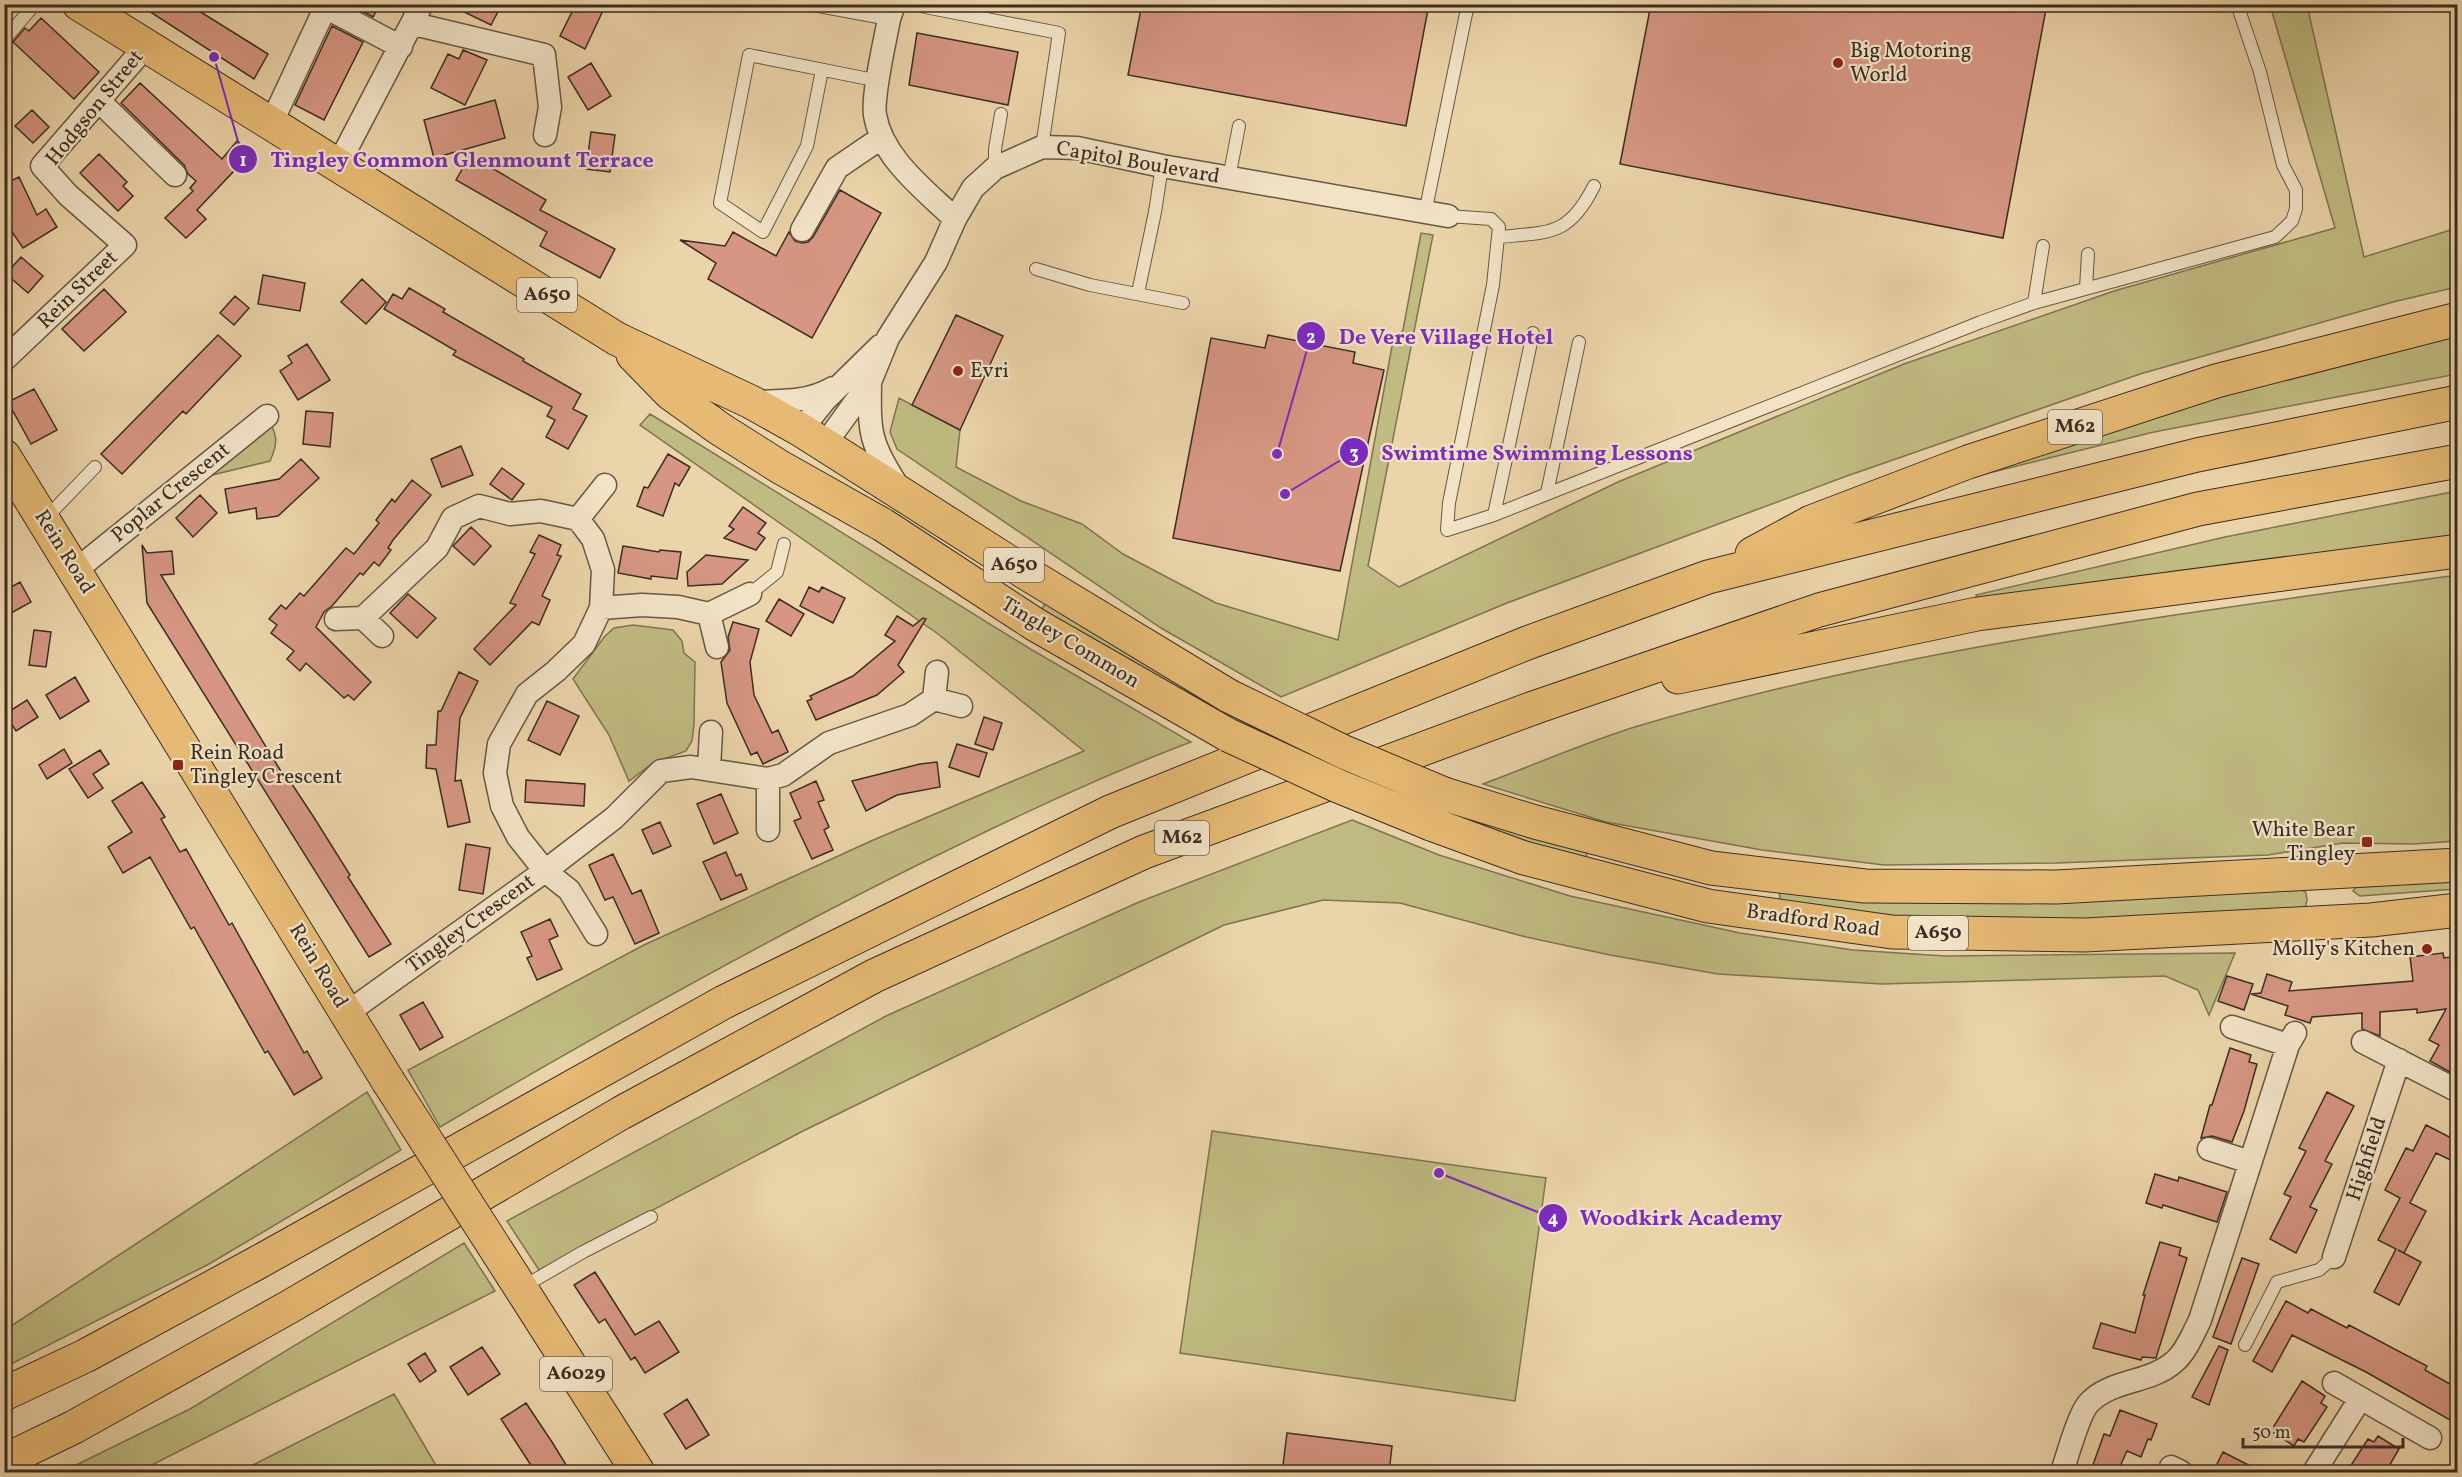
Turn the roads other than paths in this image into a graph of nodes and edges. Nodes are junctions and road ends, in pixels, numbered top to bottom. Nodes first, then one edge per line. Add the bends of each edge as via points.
1 (35, 4) edge
2 (79, 4) edge
3 (808, 4) edge
4 (1468, 4) edge
5 (2237, 4) edge
6 (326, 6) edge
7 (925, 7) dead end
8 (891, 12) edge
9 (418, 14) edge
10 (4, 40) edge
11 (146, 46) junction
12 (401, 47) junction
13 (822, 70) junction
14 (879, 81) junction
15 (99, 101) junction
16 (1001, 114) dead end
17 (271, 124) junction
18 (1239, 126) dead end
19 (545, 135) dead end
20 (881, 138) junction
21 (1042, 147) junction
22 (338, 165) junction
23 (1162, 166) junction
24 (995, 168) junction
25 (175, 175) dead end
26 (1229, 178) junction
27 (1594, 186) dead end
28 (1425, 213) junction
29 (1448, 216) joint
30 (955, 219) junction
31 (97, 222) joint
32 (802, 230) dead end
33 (1499, 237) junction
34 (2043, 246) dead end
35 (2088, 254) dead end
36 (1036, 269) dead end
37 (2086, 288) junction
38 (1138, 293) junction
39 (1183, 303) dead end
40 (2034, 303) junction
41 (2457, 319) edge
42 (1533, 333) dead end
43 (888, 338) junction
44 (617, 339) junction
45 (1579, 342) dead end
46 (4, 360) edge
47 (843, 381) junction
48 (870, 382) junction
49 (751, 402) junction
50 (2457, 402) edge
51 (267, 416) dead end
52 (811, 442) junction
53 (4, 456) edge
54 (2457, 461) edge
55 (95, 467) dead end
56 (780, 467) junction
57 (605, 484) dead end
58 (1547, 493) junction
59 (903, 494) junction
60 (1494, 515) junction
61 (578, 519) junction
62 (44, 520) junction
63 (883, 525) junction
64 (784, 544) dead end
65 (2457, 551) edge
66 (76, 570) junction
67 (1708, 577) junction
68 (750, 594) joint
69 (601, 608) junction
70 (709, 614) junction
71 (363, 618) junction
72 (336, 619) dead end
73 (382, 636) dead end
74 (717, 647) dead end
75 (937, 672) dead end
76 (934, 699) junction
77 (961, 706) dead end
78 (1536, 707) junction
79 (711, 732) dead end
80 (709, 768) junction
81 (768, 779) junction
82 (1444, 794) joint
83 (1431, 824) joint
84 (768, 830) dead end
85 (2457, 865) edge
86 (545, 871) junction
87 (2329, 872) junction
88 (2457, 910) edge
89 (2332, 922) junction
90 (596, 934) dead end
91 (347, 1013) junction
92 (2232, 1027) dead end
93 (2363, 1042) dead end
94 (2399, 1060) junction
95 (2457, 1091) edge
96 (2210, 1149) dead end
97 (2250, 1162) junction
98 (651, 1217) dead end
99 (2334, 1257) joint
100 (517, 1282) junction
101 (2246, 1345) dead end
102 (2334, 1383) dead end
103 (4, 1394) edge
104 (2360, 1400) junction
105 (2430, 1438) dead end
106 (4, 1461) edge
107 (638, 1473) edge
108 (2062, 1473) edge
109 (2314, 1473) edge

1 - 10 lane
2 - 11 main road, Tingley Common / A650
3 - 8 lane
4 - 28 lane
5 - 37 lane via 2260,72 2283,165 2296,189 2292,220 2276,237
6 - 12 street
6 - 17 street
7 - 21 lane via 1059,33
8 - 14 street
9 - 12 street
9 - 19 street via 544,55 550,107
11 - 15 street, Hodgson Street
11 - 17 main road, Tingley Common / A650
12 - 22 street
13 - 13 lane via 749,55 720,203 763,232 807,146
13 - 14 lane
14 - 20 street via 875,113
15 - 25 street
15 - 31 street, Hodgson Street via 42,166
16 - 24 lane via 994,149
17 - 22 main road, Tingley Common / A650
18 - 26 lane
20 - 30 street via 907,173
20 - 32 street via 837,168
21 - 23 street, Capitol Boulevard via 1077,148
21 - 24 street, Capitol Boulevard
22 - 44 main road, Tingley Common / A650
23 - 26 street, Capitol Boulevard
23 - 38 lane
24 - 30 street, Capitol Boulevard via 973,188
26 - 28 street, Capitol Boulevard
27 - 33 lane via 1583,207 1563,227
28 - 29 street, Capitol Boulevard
29 - 33 lane via 1491,219 1499,227
30 - 43 street, Capitol Boulevard via 936,262
31 - 46 street, Rein Street via 125,245
33 - 60 lane via 1447,530
34 - 40 lane
35 - 37 lane
36 - 38 lane via 1089,285
37 - 40 lane
38 - 39 lane
40 - 58 lane
41 - 67 main road, M62 via 2216,381 1968,462 1811,522
42 - 60 lane
43 - 47 street, Capitol Boulevard
43 - 48 street, Capitol Boulevard
44 - 49 main road, Tingley Common / A650
44 - 56 main road, Tingley Common / A650 via 670,393
45 - 58 lane
47 - 49 street, Capitol Boulevard via 801,401
47 - 52 street, Capitol Boulevard via 825,400
48 - 52 street, Capitol Boulevard
48 - 59 street, Capitol Boulevard via 869,423 873,442
49 - 52 main road, Tingley Common / A650
50 - 67 main road, M62 via 2197,455
51 - 66 street, Poplar Crescent
52 - 56 main road
52 - 59 main road, Tingley Common / A650
52 - 63 main road
53 - 62 main road, Rein Road / A6029
54 - 78 main road, M62 via 2186,512 1820,610
55 - 62 lane
56 - 63 main road, Tingley Common / A650
57 - 61 street
58 - 60 lane
59 - 82 main road, Tingley Common / A650, bridge via 1229,696 1344,752
61 - 69 street, Tingley Crescent via 593,539 603,570
61 - 71 street via 541,511 510,514 479,506 453,518 437,548
62 - 66 main road, Rein Road / A6029
63 - 83 main road, Tingley Common / A650, bridge via 1036,625 1228,735
64 - 68 lane via 777,572
65 - 78 main road, M62 via 1977,614
66 - 91 main road, Rein Road / A6029
67 - 103 main road, M62 via 1527,643 1110,812 724,1002 255,1264 85,1356
68 - 70 street
69 - 70 street via 678,607
69 - 86 street, Tingley Crescent via 584,644 527,694 499,744 495,773 502,806 518,837
70 - 74 street
71 - 72 street
71 - 73 street
75 - 76 street
76 - 77 street
76 - 81 street via 909,715 828,744 783,775
78 - 106 main road, M62 via 1144,852 874,976 621,1113 74,1427
79 - 80 street
80 - 81 street
80 - 86 street via 661,771 614,818
81 - 84 street
82 - 87 main road, Bradford Road / A650 via 1711,868 1865,886 2056,886
83 - 89 main road, Bradford Road / A650 via 1524,858 1708,906 1892,932 2085,935
85 - 87 main road, Bradford Road / A650
86 - 90 street via 568,890
86 - 91 street, Tingley Crescent
87 - 89 main road
88 - 89 main road, Bradford Road / A650
91 - 100 main road, Rein Road / A6029, bridge
92 - 97 street via 2291,1039
93 - 94 street
94 - 95 street
94 - 99 street, Highfield
96 - 97 street
97 - 108 street via 2200,1320 2189,1342 2175,1362 2157,1373 2118,1385 2086,1406
98 - 100 lane
99 - 101 lane via 2319,1270 2277,1282
100 - 107 main road, Rein Road / A6029
102 - 104 street
104 - 105 street
104 - 109 street

